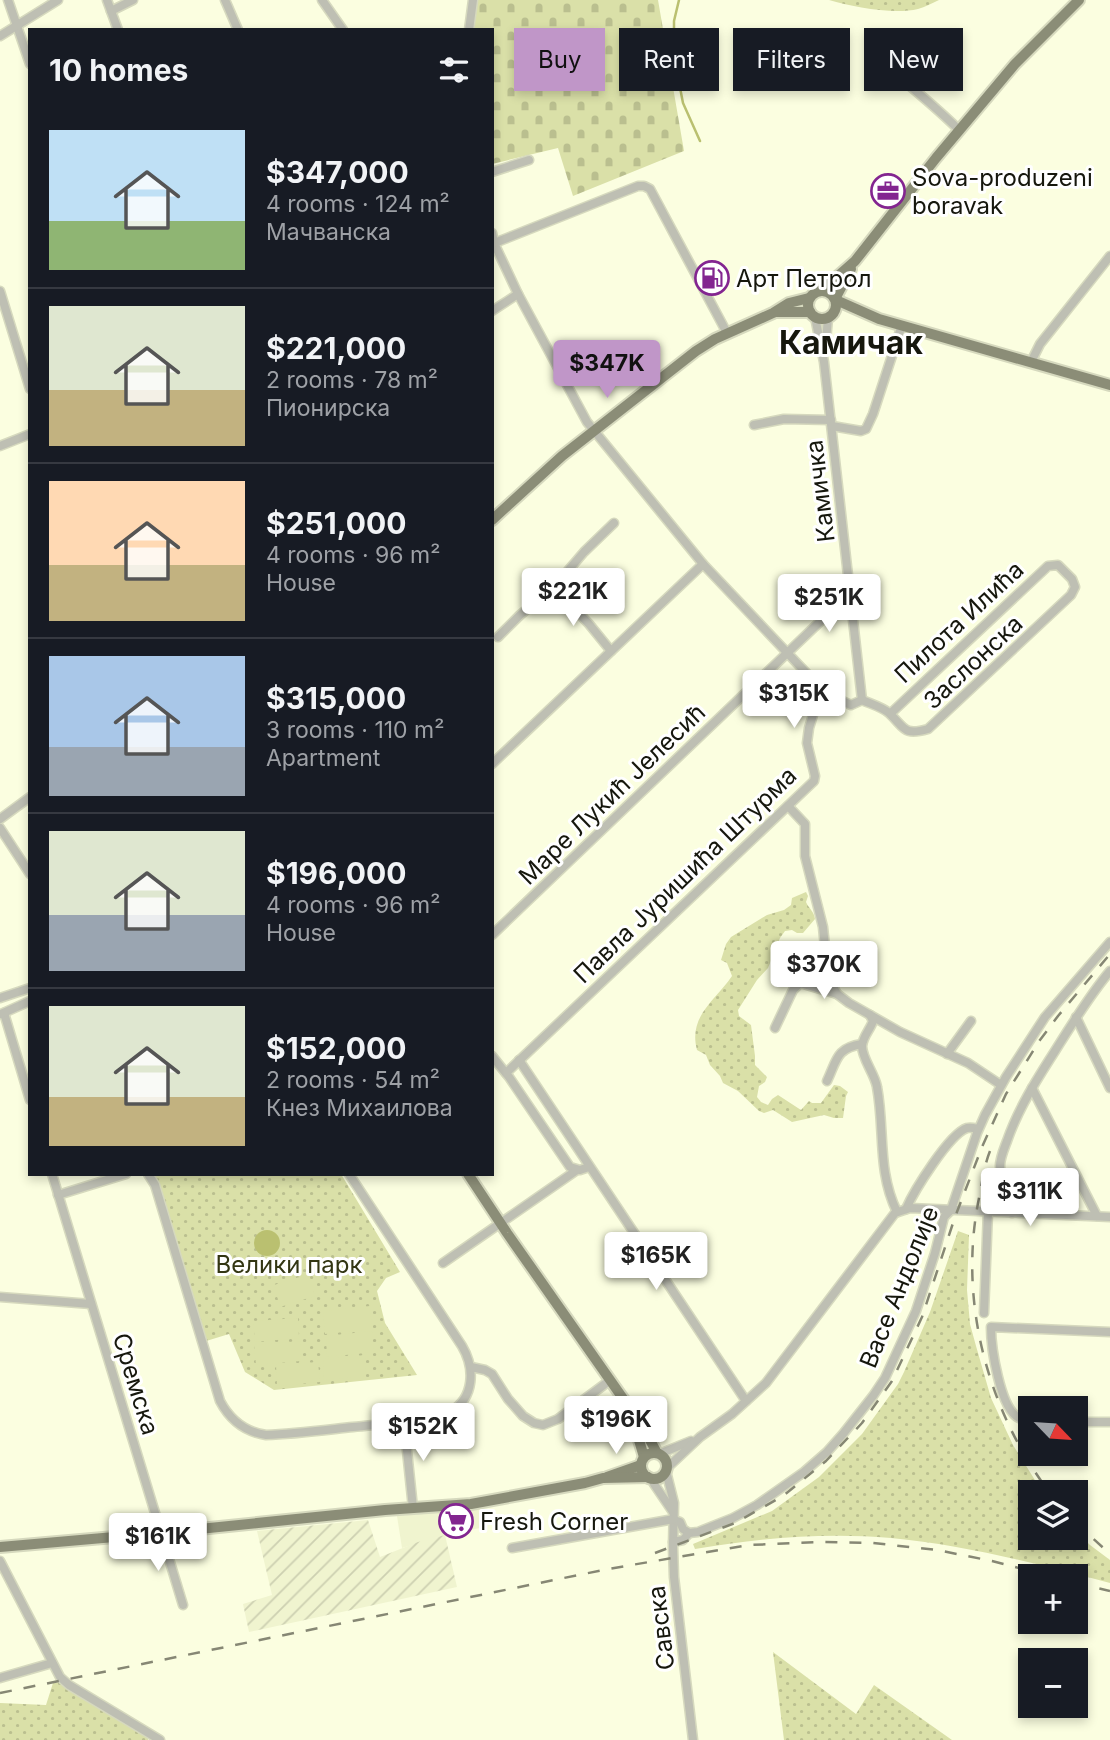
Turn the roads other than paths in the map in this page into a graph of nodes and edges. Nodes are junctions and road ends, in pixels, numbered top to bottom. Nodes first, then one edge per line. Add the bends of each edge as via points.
1 (8, 0) edge
2 (58, 0) edge
3 (107, 0) edge
4 (132, 0) edge
5 (225, 0) edge
6 (322, 0) edge
7 (473, 0) edge
8 (1079, 0) edge
9 (111, 10) junction
10 (17, 26) junction
11 (117, 28) edge
12 (238, 28) edge
13 (341, 28) edge
14 (469, 28) edge
15 (0, 36) edge
16 (28, 58) edge
17 (916, 91) edge
18 (958, 130) junction
19 (529, 160) dead end
20 (494, 171) edge
21 (494, 243) edge
22 (494, 245) edge
23 (1110, 256) edge
24 (855, 261) junction
25 (822, 290) junction
26 (0, 291) edge
27 (518, 294) junction
28 (809, 298) junction
29 (836, 299) junction
30 (494, 310) edge
31 (773, 313) junction
32 (812, 315) junction
33 (831, 316) junction
34 (880, 319) junction
35 (902, 325) junction
36 (727, 333) junction
37 (824, 362) junction
38 (1031, 362) junction
39 (28, 382) edge
40 (1110, 385) edge
41 (832, 423) junction
42 (754, 425) dead end
43 (594, 430) junction
44 (28, 435) edge
45 (0, 446) edge
46 (494, 518) edge
47 (614, 523) dead end
48 (703, 564) junction
49 (1058, 565) joint
50 (554, 587) junction
51 (850, 593) junction
52 (498, 637) dead end
53 (611, 651) junction
54 (787, 654) junction
55 (820, 692) junction
56 (862, 700) junction
57 (890, 714) junction
58 (494, 762) edge
59 (28, 798) edge
60 (788, 806) junction
61 (0, 819) edge
62 (0, 828) edge
63 (28, 871) edge
64 (494, 933) edge
65 (1110, 942) edge
66 (825, 953) junction
67 (1110, 971) edge
68 (800, 983) junction
69 (28, 989) edge
70 (837, 994) junction
71 (0, 1001) edge
72 (28, 1002) edge
73 (2, 1014) edge
74 (870, 1015) junction
75 (1076, 1017) junction
76 (971, 1021) dead end
77 (775, 1028) dead end
78 (862, 1044) junction
79 (947, 1054) junction
80 (494, 1058) edge
81 (519, 1060) junction
82 (506, 1073) junction
83 (827, 1081) dead end
84 (1002, 1085) junction
85 (1032, 1088) junction
86 (1110, 1088) edge
87 (28, 1094) edge
88 (978, 1129) junction
89 (589, 1167) junction
90 (577, 1170) junction
91 (53, 1176) edge
92 (120, 1176) edge
93 (150, 1176) edge
94 (350, 1176) edge
95 (469, 1176) edge
96 (58, 1195) junction
97 (902, 1210) junction
98 (951, 1210) junction
99 (988, 1211) junction
100 (1012, 1213) junction
101 (1097, 1216) junction
102 (1110, 1217) edge
103 (500, 1223) junction
104 (443, 1263) dead end
105 (0, 1297) edge
106 (91, 1304) junction
107 (984, 1313) dead end
108 (1110, 1332) edge
109 (471, 1367) junction
110 (609, 1381) junction
111 (746, 1401) junction
112 (626, 1405) junction
113 (1018, 1417) edge
114 (404, 1422) junction
115 (1088, 1422) edge
116 (1110, 1422) edge
117 (700, 1437) junction
118 (658, 1453) junction
119 (643, 1461) junction
120 (666, 1469) junction
121 (603, 1478) junction
122 (650, 1478) junction
123 (413, 1508) junction
124 (673, 1517) junction
125 (689, 1532) junction
126 (160, 1533) junction
127 (673, 1542) junction
128 (0, 1547) edge
129 (512, 1548) dead end
130 (0, 1561) edge
131 (183, 1605) dead end
132 (52, 1663) junction
133 (0, 1678) edge
134 (160, 1740) edge
135 (693, 1740) edge

1 - 10 street
2 - 10 street
3 - 9 street
4 - 9 street
5 - 12 street
6 - 13 street
7 - 14 street
8 - 18 main road
9 - 11 street
10 - 15 street
10 - 16 street
17 - 18 street
18 - 24 main road
19 - 20 street
21 - 36 street via 644,186 650,189
22 - 27 street
23 - 38 street via 1040,344
24 - 25 main road
24 - 29 main road
25 - 28 main road
25 - 29 main road
26 - 39 street
27 - 30 street
27 - 43 street
28 - 31 main road
28 - 32 main road
29 - 33 main road
29 - 34 main road
31 - 32 main road
31 - 36 main road
32 - 33 main road
32 - 37 street, Камичка
33 - 34 main road
33 - 37 street, Камичка
34 - 35 main road
35 - 38 main road
35 - 41 street via 866,429
36 - 43 main road via 696,351
37 - 41 street, Камичка
38 - 40 main road
41 - 42 street via 784,419
41 - 51 street, Камичка
43 - 46 main road
43 - 48 street
44 - 45 street
47 - 50 street
48 - 53 street
48 - 54 street
49 - 57 street, Пилота Илића via 1039,573
49 - 57 street, Заслонска via 1075,583 1071,595 935,724 913,733
50 - 52 street
50 - 53 street
51 - 54 street, Маре Лукић Јелесић
51 - 56 street, Камичка
53 - 58 street
54 - 55 street
54 - 64 street, Маре Лукић Јелесић
55 - 56 street, Заслонска via 851,705
55 - 60 street, Павла Јуришића Штурма via 807,743 814,781
56 - 57 street, Заслонска
59 - 61 street
60 - 66 street via 804,824 805,856
60 - 81 street, Павла Јуришића Штурма
62 - 63 street
65 - 84 street, Васе Андолије via 1045,1017
66 - 68 street
66 - 70 street
67 - 75 street
68 - 70 street
68 - 77 street
69 - 71 street
70 - 74 street
71 - 73 street
72 - 73 street
73 - 87 street
74 - 78 street via 873,1021
74 - 79 street
75 - 85 street
75 - 86 street
76 - 79 street
78 - 83 street via 839,1054
78 - 97 street via 878,1088 883,1167 890,1198
79 - 84 street
80 - 82 street
81 - 82 street, Павла Јуришића Штурма
81 - 89 street
82 - 90 street via 566,1163
84 - 88 street, Васе Андолије
85 - 100 street via 1001,1158 1001,1176
85 - 101 street
88 - 97 street, Васе Андолије via 965,1129 945,1150
88 - 98 street, Васе Андолије
89 - 90 street
89 - 111 street
90 - 103 street
91 - 96 street, Сремска
92 - 96 street
93 - 114 street via 218,1397 233,1419 248,1430 267,1435
94 - 109 street via 462,1346
95 - 103 main road
96 - 106 street, Сремска
97 - 98 street
97 - 111 street, Васе Андолије via 888,1220 782,1364
98 - 99 street
98 - 125 street, Васе Андолије via 944,1217 915,1311 885,1378 858,1416 827,1452 783,1488 733,1518
99 - 100 street
99 - 107 street
100 - 101 street
101 - 102 street
103 - 104 street
103 - 110 main road
105 - 106 street
106 - 126 street, Сремска
108 - 113 street via 991,1327 1001,1387
109 - 110 street via 492,1374 523,1416 543,1425
109 - 114 street via 468,1390 455,1408 438,1417
110 - 112 main road
111 - 117 street, Васе Андолије
112 - 118 main road
112 - 119 main road
114 - 123 street
115 - 116 street
117 - 118 street
117 - 120 street
118 - 119 main road
118 - 120 main road via 666,1460
119 - 121 main road
119 - 122 main road via 642,1472
120 - 122 main road via 660,1477
120 - 124 street, Савска
121 - 122 main road
121 - 123 main road via 471,1503
122 - 124 street
123 - 126 main road
124 - 125 street
124 - 127 street, Савска
124 - 129 street
125 - 127 street, Васе Андолије via 683,1540
126 - 128 main road
126 - 131 street, Сремска
127 - 135 street, Савска
130 - 132 street
132 - 133 street
132 - 134 street via 64,1681

